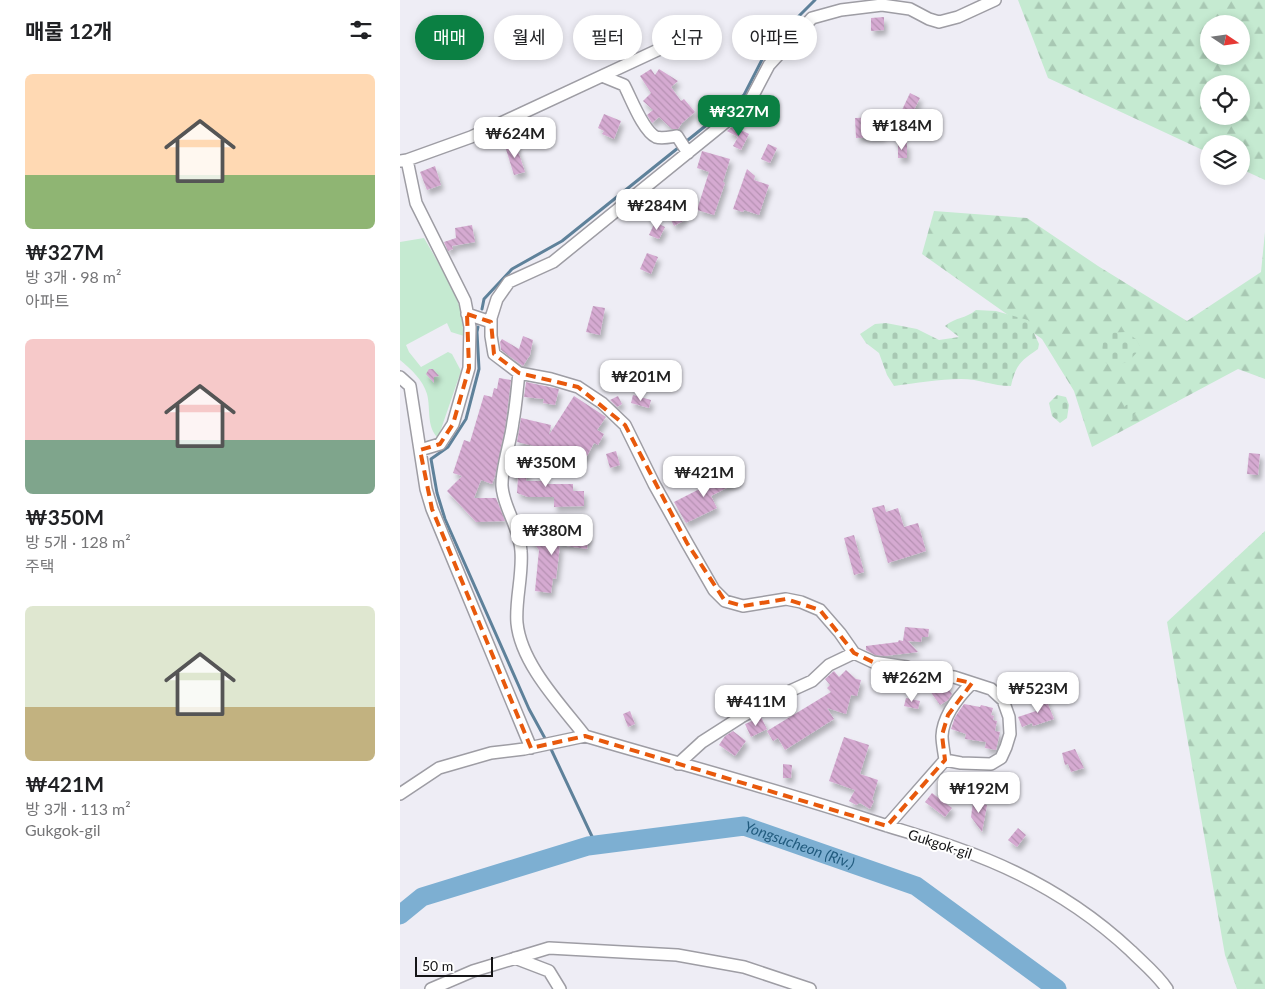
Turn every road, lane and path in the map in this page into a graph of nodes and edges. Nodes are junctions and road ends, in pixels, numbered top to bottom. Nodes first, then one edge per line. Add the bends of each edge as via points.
1 (995, 0) edge
2 (652, 53) edge
3 (602, 76) junction
4 (687, 151) junction
5 (404, 160) edge
6 (468, 314) junction
7 (491, 322) junction
8 (519, 373) junction
9 (400, 377) edge
10 (420, 450) junction
11 (854, 653) junction
12 (972, 683) junction
13 (585, 736) junction
14 (533, 747) junction
15 (945, 760) junction
16 (678, 764) junction
17 (400, 794) edge
18 (887, 826) junction
19 (515, 958) junction
20 (431, 989) edge
21 (560, 989) edge
22 (810, 989) edge
23 (1167, 989) edge

1 - 4 street via 939,22 910,9 882,5 841,10 812,18 769,65 749,103
2 - 3 street
3 - 4 street via 624,85 651,132 657,137 676,136
3 - 5 street via 471,137
4 - 7 street via 553,262 510,282 497,299
5 - 6 street via 416,203 465,301
6 - 7 street
6 - 10 street via 469,368 453,424 440,444
7 - 8 street via 494,354
8 - 11 street via 578,387 602,403 625,425 687,543 714,590 725,601 743,606 786,599 801,602 820,610
8 - 13 street via 502,486 522,551 517,622 520,641 530,662
9 - 10 street via 410,386
10 - 14 street via 432,510
11 - 12 street via 872,662
11 - 16 street via 829,665 812,681 741,717 702,742
12 - 15 street via 948,715 942,735
12 - 15 street via 991,689 1003,700 1010,728 1006,747 1001,758 991,764
13 - 14 street
13 - 16 street, Gukgok-gil
14 - 17 street via 491,753 439,768
15 - 18 street
16 - 18 street, Gukgok-gil
18 - 23 street, Gukgok-gil via 959,848 1046,889 1085,912 1122,942
19 - 20 street
19 - 21 street via 549,971
19 - 22 street via 549,948 677,955 744,967

